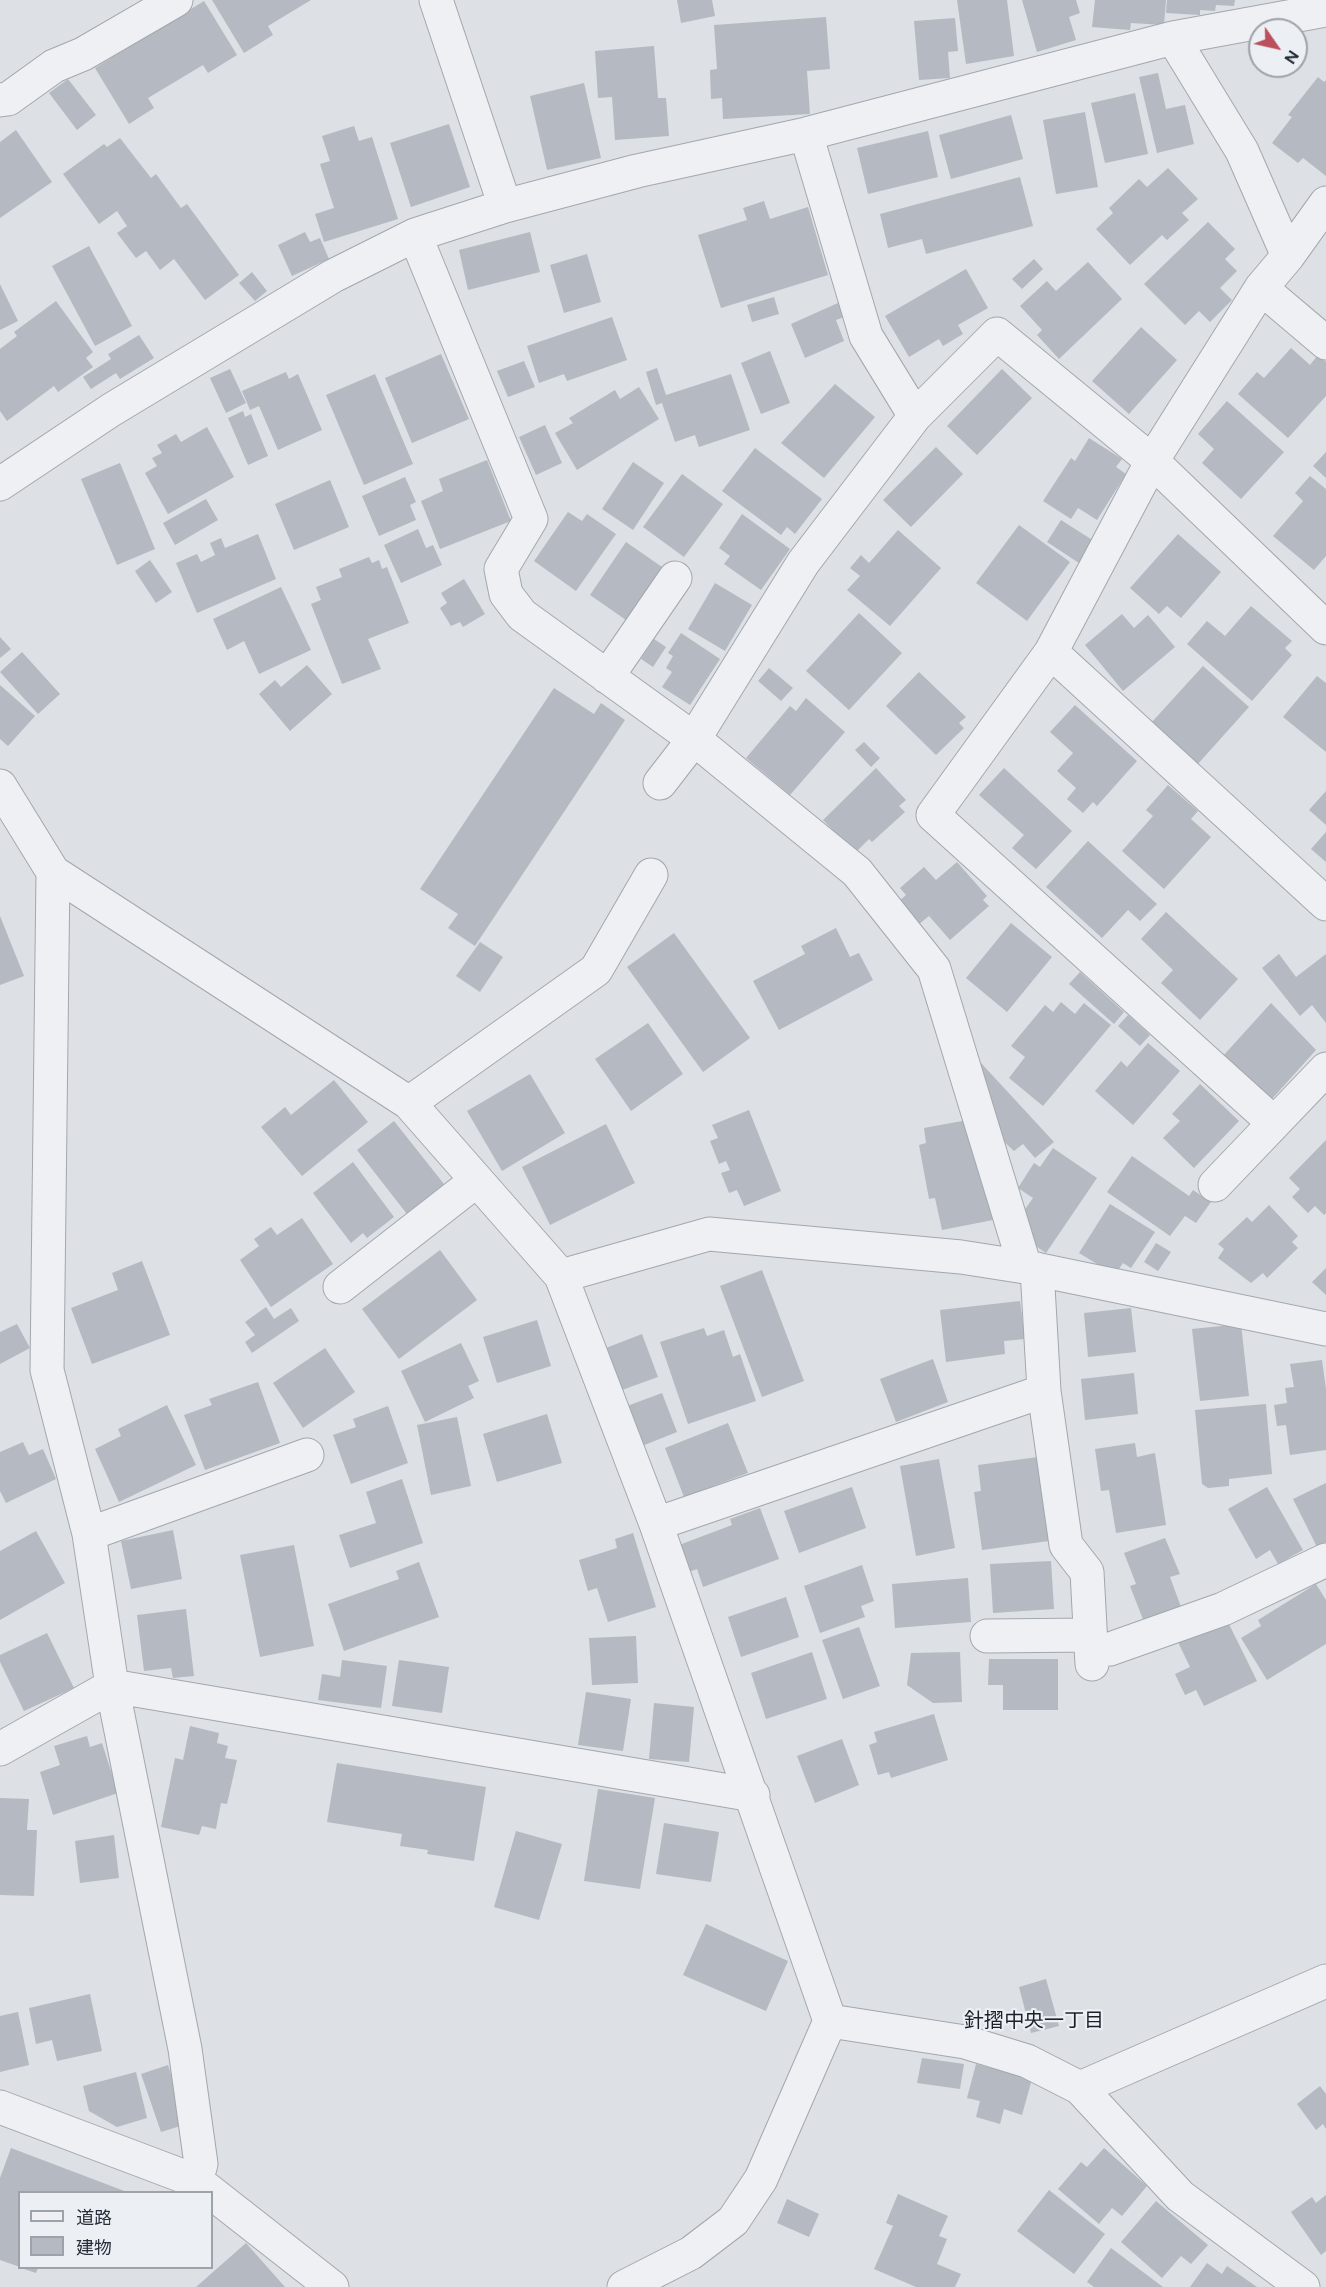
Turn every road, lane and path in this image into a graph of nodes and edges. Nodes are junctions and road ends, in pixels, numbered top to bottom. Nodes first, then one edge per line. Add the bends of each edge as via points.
1 (176, 0) edge
2 (436, 0) edge
3 (1326, 10) edge
4 (1173, 38) junction
5 (0, 100) edge
6 (806, 134) junction
7 (1326, 203) edge
8 (506, 206) junction
9 (415, 235) junction
10 (1288, 256) junction
11 (1261, 288) junction
12 (1326, 343) edge
13 (915, 416) junction
14 (1152, 461) junction
15 (0, 484) edge
16 (675, 578) dead end
17 (1326, 628) edge
18 (1051, 652) junction
19 (607, 677) junction
20 (694, 739) junction
21 (660, 783) dead end
22 (0, 786) edge
23 (53, 872) junction
24 (651, 875) dead end
25 (1326, 904) edge
26 (1326, 1069) edge
27 (409, 1103) junction
28 (1274, 1123) junction
29 (476, 1180) junction
30 (1215, 1185) dead end
31 (1031, 1268) junction
32 (561, 1276) junction
33 (340, 1287) dead end
34 (1326, 1329) edge
35 (1044, 1391) junction
36 (307, 1455) dead end
37 (656, 1524) junction
38 (89, 1534) junction
39 (1326, 1560) edge
40 (987, 1636) dead end
41 (1091, 1650) junction
42 (112, 1686) junction
43 (0, 1749) edge
44 (753, 1795) junction
45 (1326, 1981) edge
46 (830, 2021) junction
47 (1080, 2088) junction
48 (0, 2106) edge
49 (206, 2189) edge
50 (213, 2194) edge
51 (332, 2287) edge
52 (624, 2287) edge
53 (1304, 2287) edge

1 - 5 street via 83,54 54,66 8,99
2 - 8 street
3 - 4 street
4 - 6 street
4 - 10 street via 1242,151
6 - 8 street via 637,171
6 - 13 street via 866,336
7 - 10 street
8 - 9 street
9 - 15 street via 323,282 111,410
9 - 19 street via 531,519 501,569 506,594 522,615
10 - 11 street
11 - 12 street
11 - 14 street
13 - 14 street via 997,334
13 - 20 street via 803,563
14 - 17 street
14 - 18 street
16 - 19 street
18 - 25 street
18 - 28 street via 933,815
19 - 20 street
20 - 21 street
20 - 31 street via 857,872 934,969
22 - 23 street
23 - 27 street
23 - 38 street via 47,1370
24 - 27 street via 596,970
26 - 28 street
27 - 29 street
28 - 30 street
29 - 32 street
29 - 33 street
31 - 32 street via 961,1257 709,1234
31 - 34 street
31 - 35 street
32 - 37 street
35 - 37 street
35 - 41 street via 1066,1545 1087,1572
36 - 38 street
37 - 44 street
38 - 42 street
39 - 41 street via 1223,1609 1110,1649
40 - 41 street
42 - 43 street
42 - 44 street
42 - 49 street via 185,2049
44 - 46 street
45 - 47 street
46 - 47 street via 965,2042 1027,2061
46 - 52 street via 761,2180 733,2221 691,2253
47 - 53 street via 1180,2196
48 - 49 street
50 - 51 street

